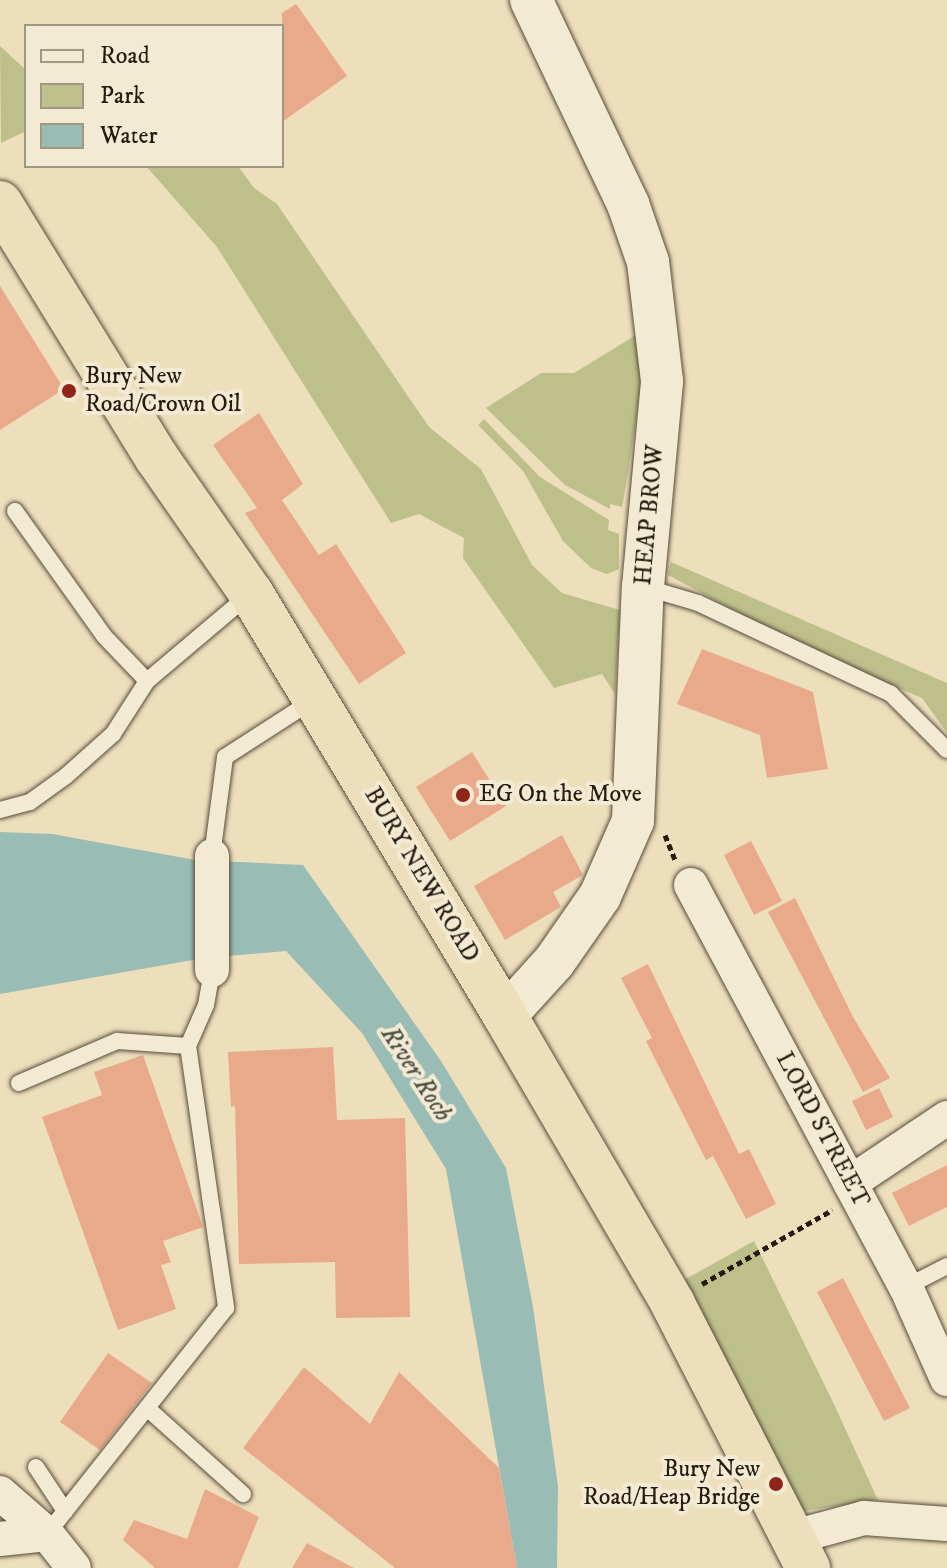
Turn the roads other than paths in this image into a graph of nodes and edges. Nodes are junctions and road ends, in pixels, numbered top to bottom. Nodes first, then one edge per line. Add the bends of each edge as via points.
1 (531, 0) edge
2 (0, 203) edge
3 (15, 511) dead end
4 (643, 587) junction
5 (251, 593) junction
6 (147, 681) junction
7 (317, 698) junction
8 (947, 750) edge
9 (0, 810) edge
10 (212, 856) joint
11 (691, 885) dead end
12 (212, 970) joint
13 (505, 1016) junction
14 (188, 1046) junction
15 (19, 1083) dead end
16 (947, 1118) edge
17 (854, 1189) junction
18 (947, 1266) edge
19 (906, 1287) junction
20 (947, 1379) edge
21 (147, 1408) junction
22 (36, 1467) dead end
23 (0, 1493) edge
24 (243, 1494) dead end
25 (56, 1522) junction
26 (947, 1524) edge
27 (0, 1539) edge
28 (801, 1552) edge
29 (74, 1568) edge

1 - 4 street, HEAP BROW via 628,204 648,262 662,381
2 - 5 highway, BURY NEW ROAD via 157,458
3 - 6 lane via 104,636
4 - 8 lane via 698,603 891,694
4 - 13 street, HEAP BROW via 633,821 600,896 554,962
5 - 6 lane
5 - 7 highway, BURY NEW ROAD
6 - 9 lane via 113,734 66,776 30,802
7 - 10 lane via 225,757
7 - 13 highway, BURY NEW ROAD
10 - 12 street
11 - 17 street, LORD STREET
12 - 14 lane via 206,1005
13 - 28 highway, BURY NEW ROAD via 673,1304
14 - 15 lane via 117,1041
14 - 21 lane via 226,1308
16 - 17 street
17 - 19 street, LORD STREET
18 - 19 lane
19 - 20 street, LORD STREET
21 - 24 lane
21 - 25 lane
22 - 25 lane
23 - 25 street
25 - 27 street
25 - 29 street
26 - 28 street via 864,1518

